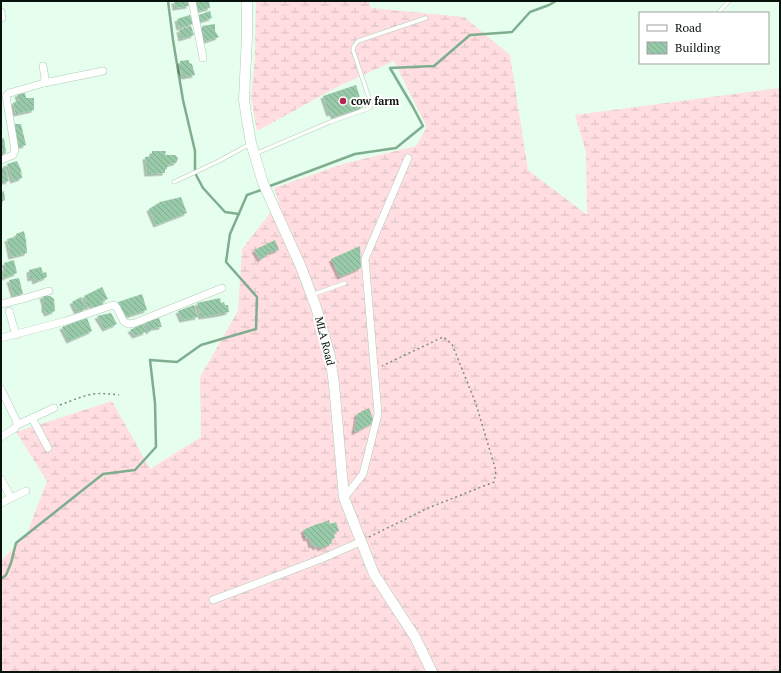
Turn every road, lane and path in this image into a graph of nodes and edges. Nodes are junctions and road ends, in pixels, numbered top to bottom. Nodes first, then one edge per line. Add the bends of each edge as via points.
1 (192, 1) edge
2 (247, 1) edge
3 (729, 1) edge
4 (719, 12) edge
5 (426, 18) dead end
6 (203, 58) dead end
7 (43, 66) dead end
8 (103, 71) dead end
9 (44, 83) junction
10 (251, 143) junction
11 (254, 154) junction
12 (408, 158) dead end
13 (1, 160) edge
14 (174, 182) dead end
15 (345, 283) dead end
16 (222, 288) dead end
17 (48, 291) dead end
18 (311, 295) junction
19 (1, 304) edge
20 (9, 311) dead end
21 (16, 335) junction
22 (1, 338) edge
23 (375, 369) junction
24 (1, 389) edge
25 (119, 395) dead end
26 (54, 408) joint
27 (32, 418) junction
28 (17, 425) junction
29 (1, 437) edge
30 (48, 448) dead end
31 (1, 479) edge
32 (26, 491) dead end
33 (11, 498) junction
34 (344, 498) junction
35 (1, 503) edge
36 (360, 542) junction
37 (213, 600) dead end
38 (432, 672) edge

1 - 6 street
2 - 10 street, MLA Road via 244,100
3 - 4 lane
5 - 11 lane via 358,41 354,46 370,108
7 - 9 street
8 - 9 street
9 - 13 street via 6,96 15,150 13,155
10 - 11 street, MLA Road
10 - 14 lane
11 - 18 street, MLA Road via 263,183
12 - 23 street via 364,258
15 - 18 lane
16 - 21 street via 135,323 124,322 114,305
17 - 19 street
18 - 34 street, MLA Road via 330,356
20 - 21 street
21 - 22 street
23 - 34 street via 378,414 362,474
23 - 36 path via 443,336 452,344 476,404 496,471 494,482 428,508
24 - 28 street
25 - 26 path via 95,394
26 - 27 street
27 - 28 street
27 - 30 street
28 - 29 street
31 - 33 street
32 - 33 street
33 - 35 street
34 - 36 street, MLA Road
36 - 37 street
36 - 38 street, MLA Road via 374,574 415,637

